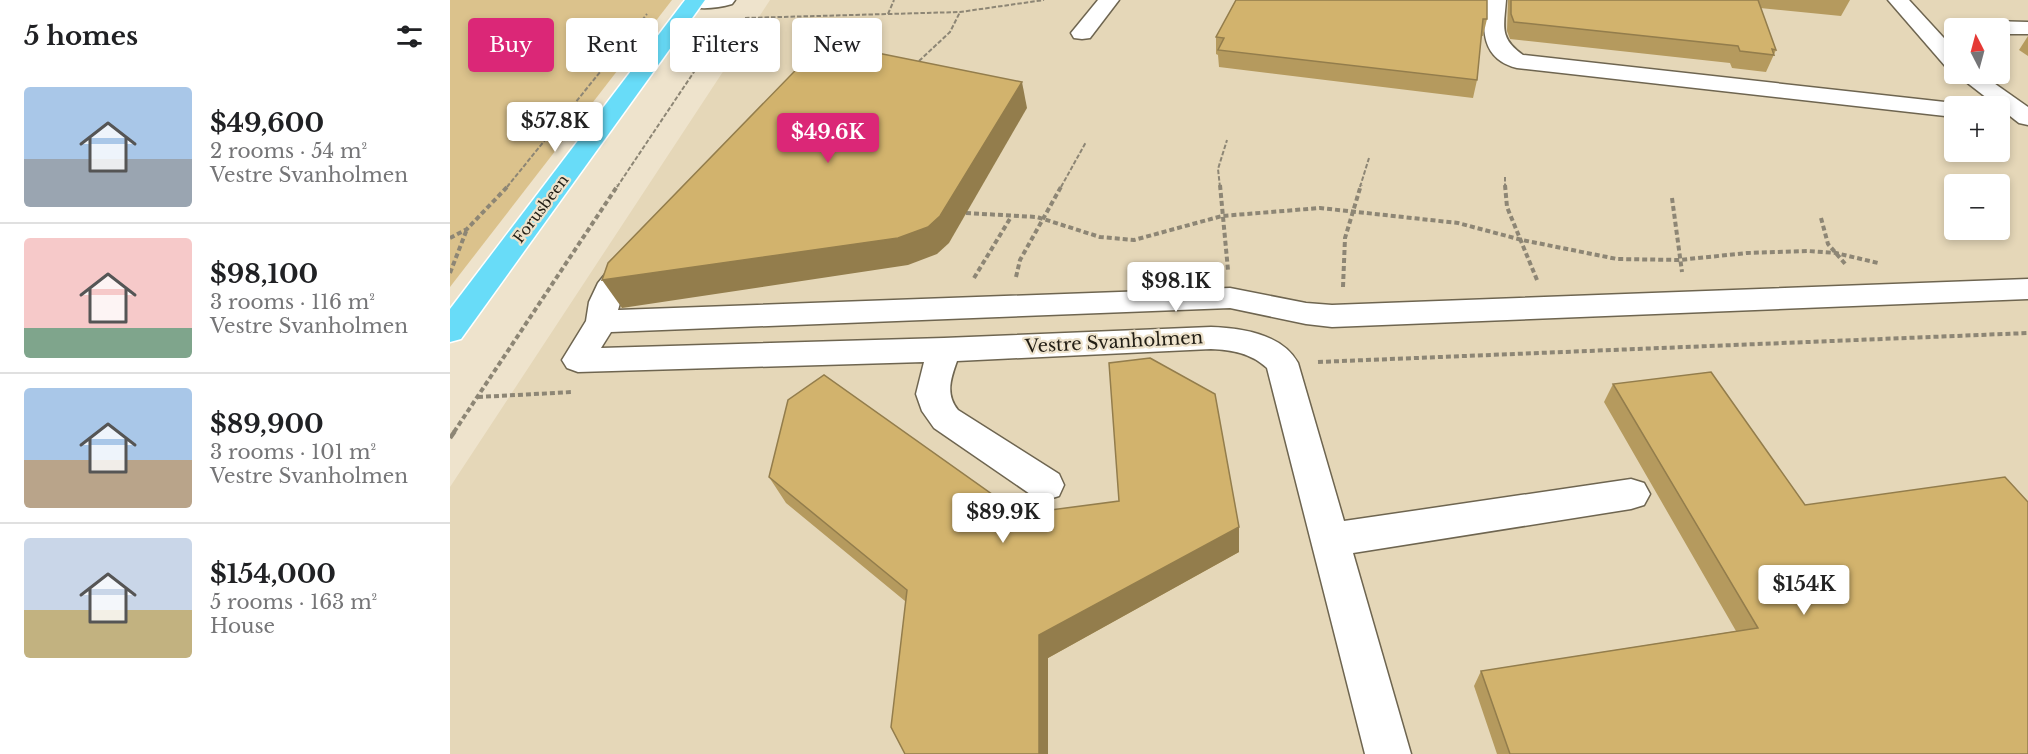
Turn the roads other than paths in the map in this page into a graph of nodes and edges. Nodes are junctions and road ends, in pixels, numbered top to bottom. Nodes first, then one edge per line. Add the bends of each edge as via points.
1 (1109, 0) edge
2 (1496, 0) edge
3 (1899, 0) edge
4 (695, 1) edge
5 (727, 9) edge
6 (2010, 28) edge
7 (2028, 28) edge
8 (1082, 33) dead end
9 (1944, 51) edge
10 (1979, 84) edge
11 (1944, 109) edge
12 (2015, 114) edge
13 (653, 235) edge
14 (2028, 289) edge
15 (1281, 309) junction
16 (601, 321) junction
17 (450, 331) edge
18 (1260, 347) junction
19 (944, 350) junction
20 (1046, 485) dead end
21 (1631, 494) dead end
22 (1329, 540) junction
23 (1388, 754) edge

1 - 8 street
2 - 11 street via 1493,37 1502,51 1517,61
3 - 9 street
4 - 5 street
4 - 17 main road, Forusbeen
6 - 7 street
10 - 12 street
13 - 16 street via 609,290
14 - 15 street via 1314,316
15 - 16 street via 1230,298
15 - 18 street
16 - 19 street, Vestre Svanholmen via 578,360
18 - 19 street, Vestre Svanholmen via 1237,339 1211,338
18 - 22 street, Vestre Svanholmen via 1282,363
19 - 20 street via 932,396 936,409 945,420
21 - 22 street
22 - 23 street, Vestre Svanholmen

